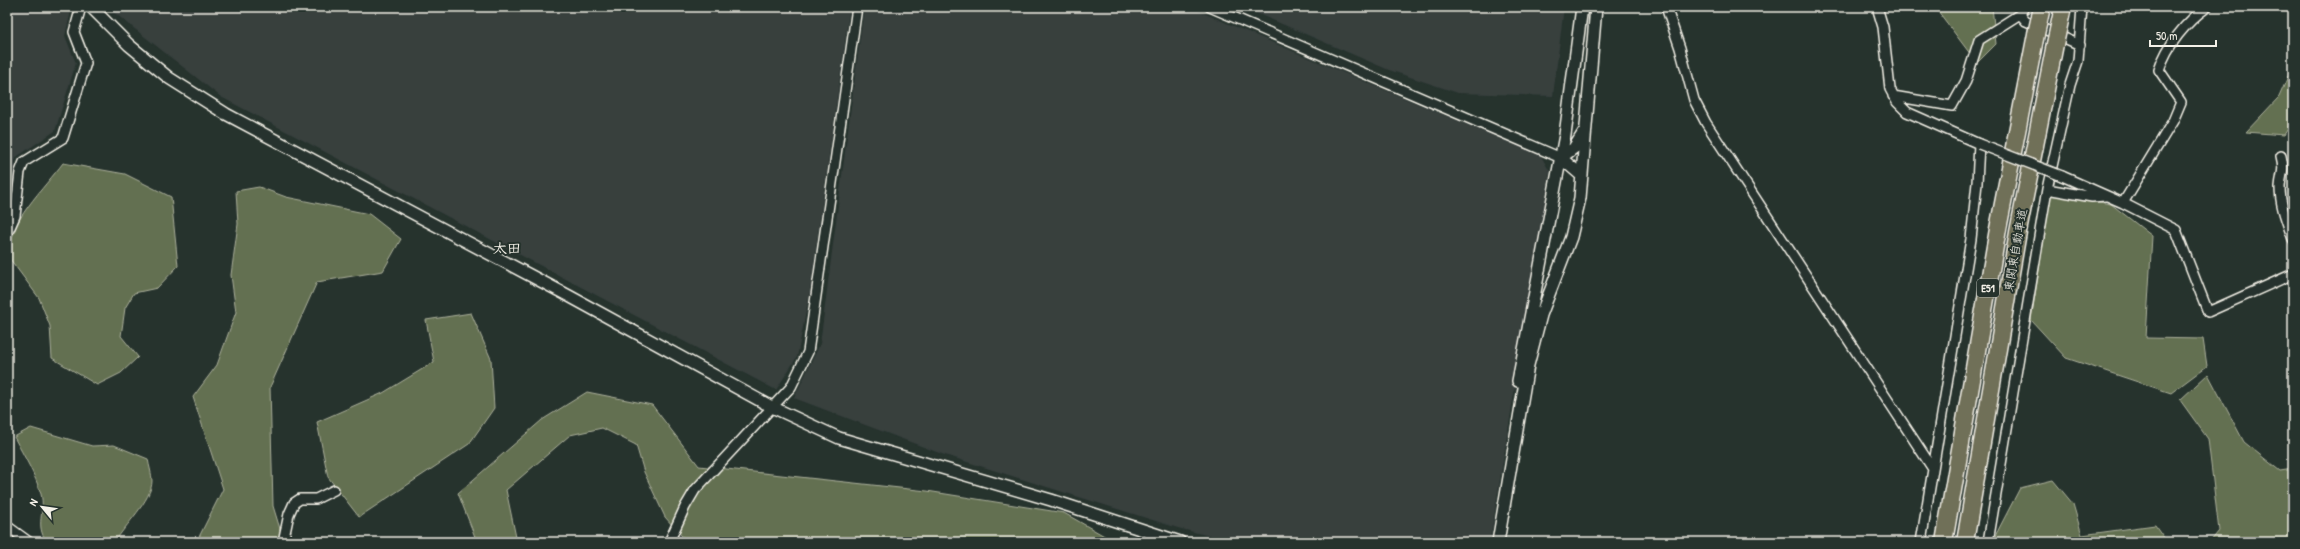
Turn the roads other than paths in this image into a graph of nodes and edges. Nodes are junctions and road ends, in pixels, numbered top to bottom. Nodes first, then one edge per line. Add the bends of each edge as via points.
1 (81, 7) edge
2 (91, 7) edge
3 (857, 7) edge
4 (1210, 7) edge
5 (1582, 7) edge
6 (1596, 7) edge
7 (1666, 7) edge
8 (1877, 7) edge
9 (2042, 7) edge
10 (2063, 7) edge
11 (2082, 7) edge
12 (2207, 7) edge
13 (2022, 11) edge
14 (2080, 45) junction
15 (1893, 96) junction
16 (1586, 130) junction
17 (1979, 144) junction
18 (2281, 156) dead end
19 (1561, 158) junction
20 (1582, 176) junction
21 (2047, 189) junction
22 (2106, 196) junction
23 (2123, 203) junction
24 (7, 234) edge
25 (2293, 239) edge
26 (2293, 274) edge
27 (772, 407) junction
28 (1512, 453) junction
29 (1933, 469) junction
30 (334, 490) dead end
31 (7, 526) edge
32 (29, 542) edge
33 (283, 542) edge
34 (669, 542) edge
35 (1180, 542) edge
36 (1498, 542) edge
37 (1921, 542) edge
38 (1944, 542) edge
39 (1965, 542) edge
40 (1988, 542) edge

1 - 24 street via 74,32 86,63 63,138 24,162 20,172 15,216
2 - 27 street via 129,45 170,78 226,114
3 - 27 street via 811,338 803,366 790,387
4 - 19 street
5 - 19 street
6 - 16 street
7 - 29 street via 1694,100 1706,123
8 - 15 street via 1883,27
9 - 38 highway, 東関東自動車道 / E51, bridge via 1999,222
10 - 39 highway, 東関東自動車道 / E51, bridge via 2018,232
11 - 14 street
12 - 23 street via 2191,19 2163,57 2159,70 2181,102 2173,121
13 - 14 street via 2026,21
13 - 15 street via 1979,40 1966,81 1952,106
14 - 21 street
15 - 17 street via 1907,112
16 - 19 street via 1574,148
16 - 20 street
17 - 22 street, bridge
17 - 29 street via 1978,183 1971,239
18 - 25 street via 2284,169 2280,186 2282,210
19 - 20 street
19 - 28 street via 1520,366 1511,431
20 - 28 street via 1571,237 1546,297 1528,365
21 - 22 street via 2092,198
21 - 40 street
22 - 23 street
23 - 26 street via 2176,230 2208,312
27 - 34 street via 695,490 684,507
27 - 35 street via 839,438 1051,500
28 - 36 street
29 - 37 street
30 - 33 street via 316,499 300,499 294,503
31 - 32 street

